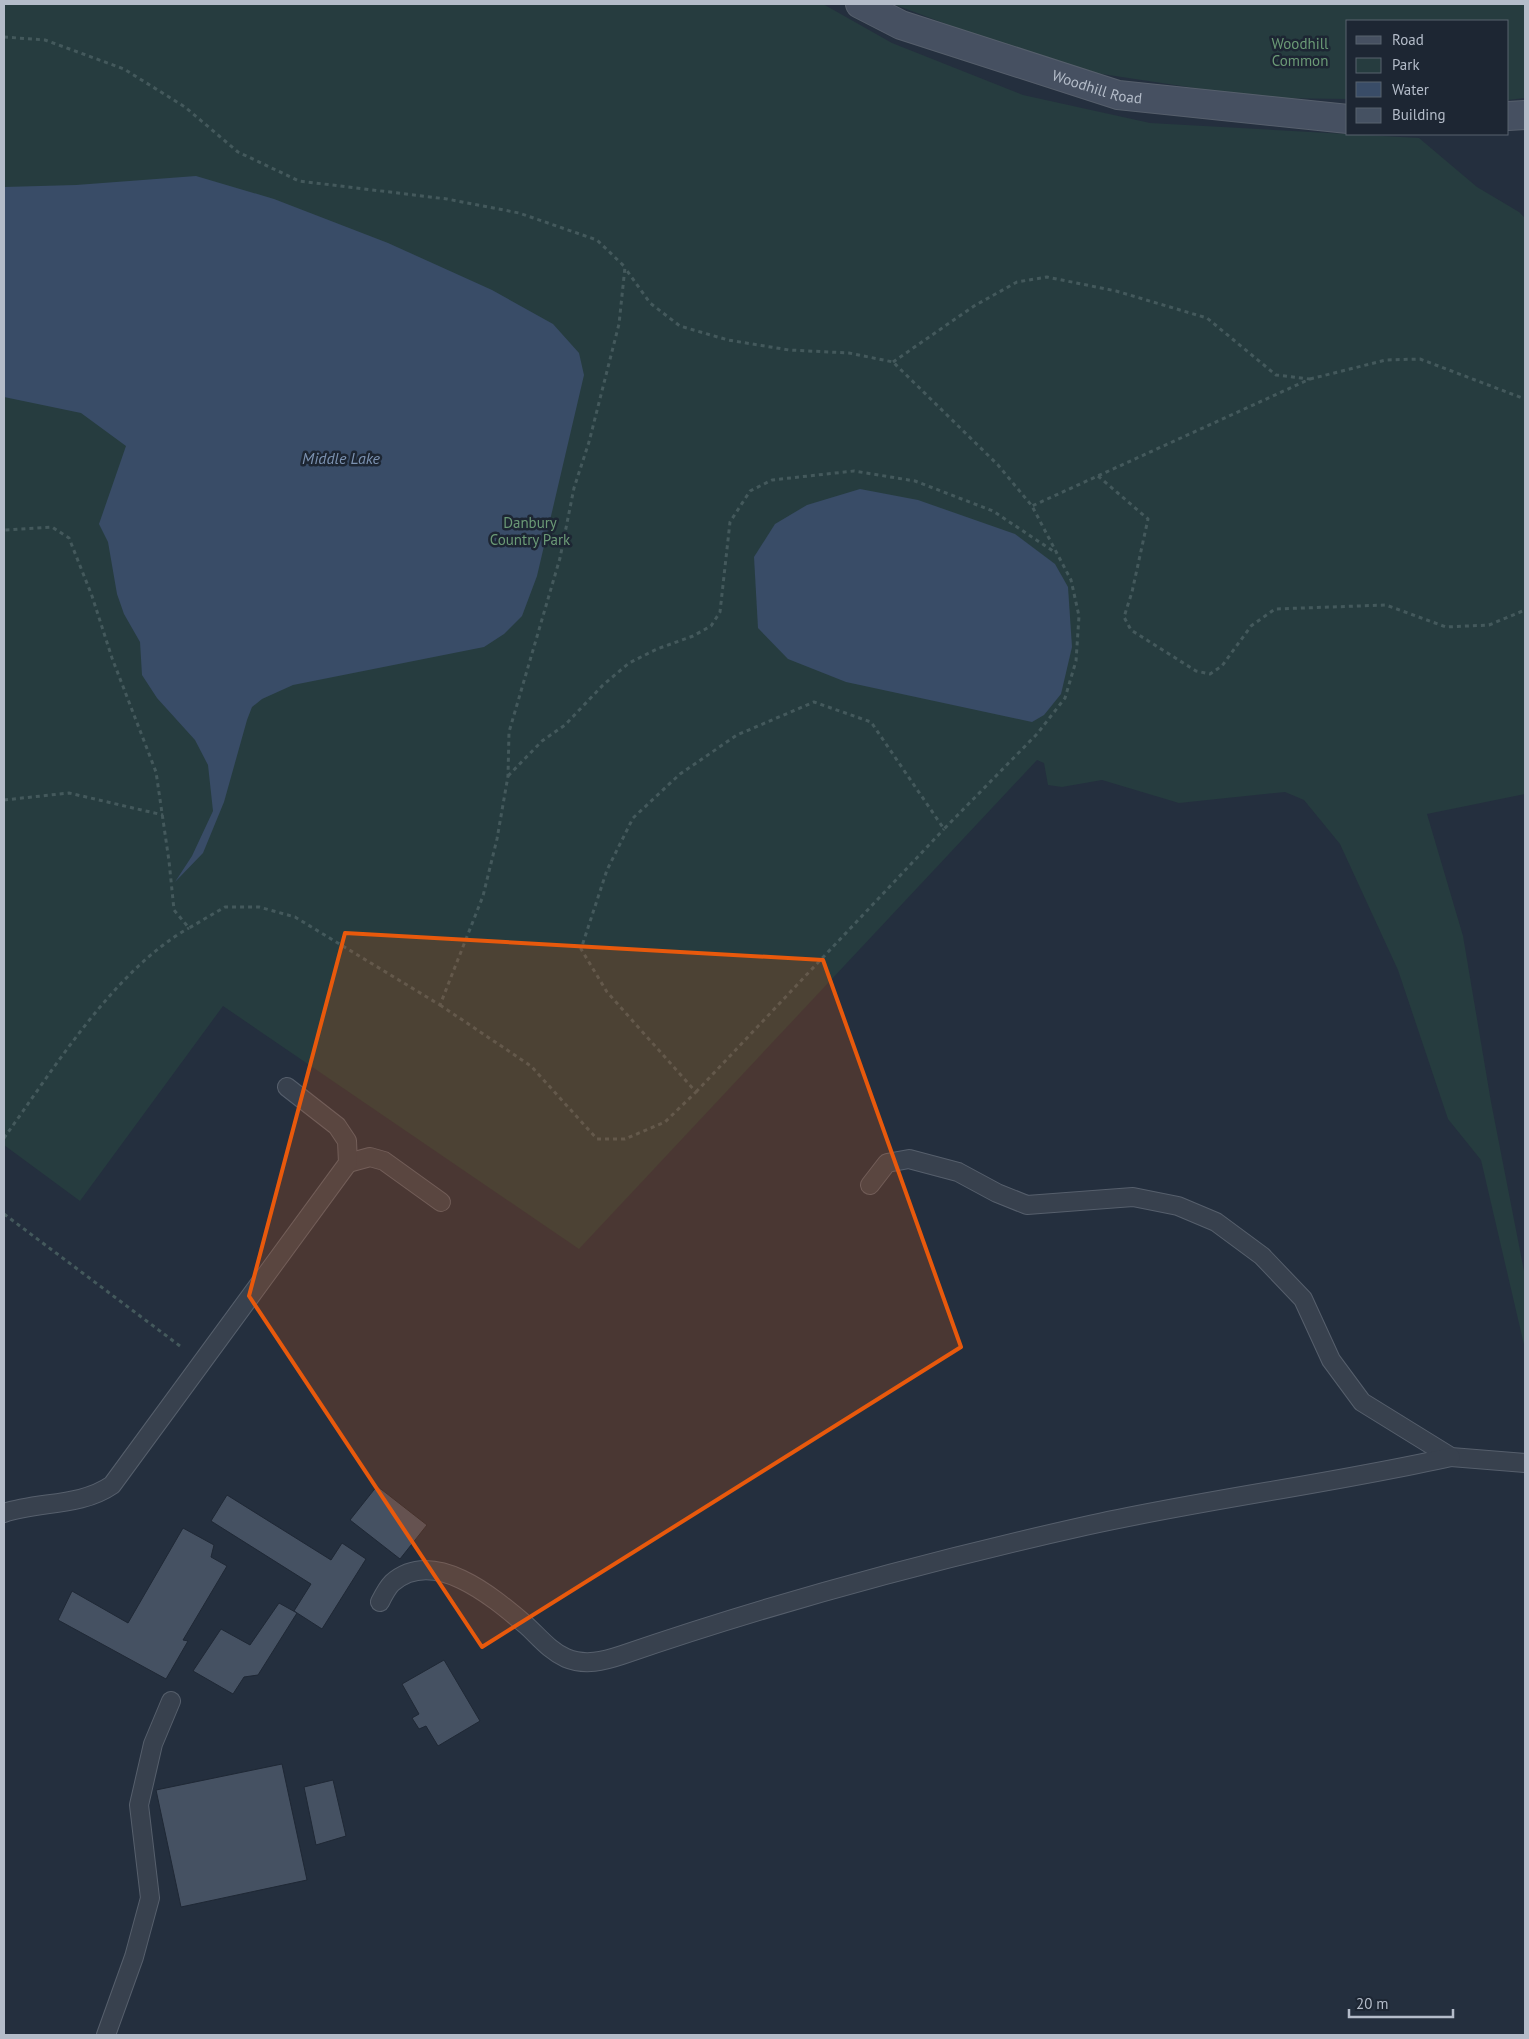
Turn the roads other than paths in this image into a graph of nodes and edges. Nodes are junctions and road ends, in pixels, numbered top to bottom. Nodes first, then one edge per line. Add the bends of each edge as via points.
1 (860, 4) edge
2 (1525, 115) edge
3 (1509, 116) edge
4 (1346, 119) edge
5 (287, 1087) dead end
6 (348, 1163) junction
7 (870, 1185) dead end
8 (441, 1202) dead end
9 (1452, 1457) junction
10 (1525, 1463) edge
11 (4, 1513) edge
12 (380, 1602) dead end
13 (171, 1701) dead end
14 (106, 2035) edge

1 - 4 street, Woodhill Road via 900,25 1118,95
2 - 3 street
5 - 6 lane via 337,1126 347,1141
6 - 8 lane via 370,1157 384,1161
6 - 11 lane via 112,1485 88,1498 22,1507
7 - 9 lane via 886,1163 909,1159 958,1172 1027,1205 1133,1197 1178,1206 1216,1222 1262,1256 1303,1299 1331,1360 1362,1402
9 - 10 lane
9 - 12 lane via 1378,1473 1204,1501 1085,1526 801,1598 711,1624 610,1659 584,1663 551,1649 477,1587 442,1571 412,1571 391,1584
13 - 14 lane via 153,1744 139,1805 150,1898 134,1956

